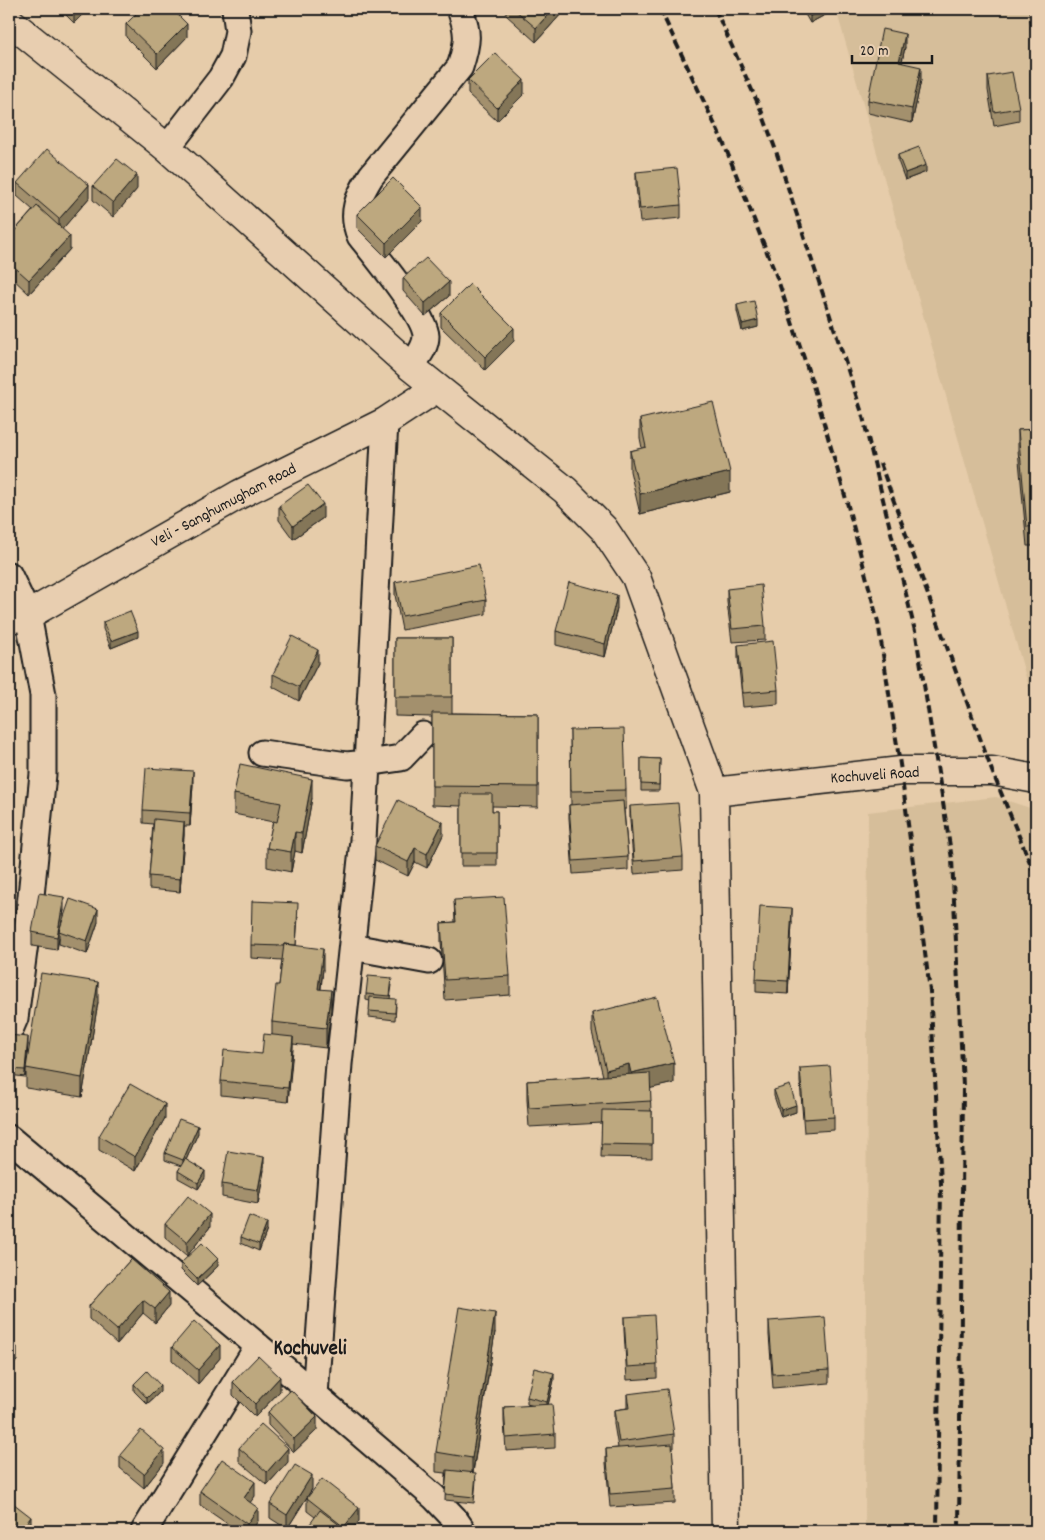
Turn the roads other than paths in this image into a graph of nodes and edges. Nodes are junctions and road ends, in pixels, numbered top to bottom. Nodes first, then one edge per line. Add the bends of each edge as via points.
1 (235, 9) edge
2 (460, 9) edge
3 (9, 21) edge
4 (167, 148) junction
5 (411, 367) junction
6 (437, 388) junction
7 (386, 422) junction
8 (9, 575) edge
9 (18, 617) edge
10 (423, 735) dead end
11 (262, 752) dead end
12 (367, 763) junction
13 (1036, 779) edge
14 (714, 792) junction
15 (352, 946) junction
16 (430, 961) dead end
17 (9, 1032) edge
18 (9, 1138) edge
19 (258, 1346) junction
20 (315, 1395) junction
21 (144, 1531) edge
22 (463, 1531) edge
23 (726, 1531) edge

1 - 4 street via 238,31 233,56 221,78
2 - 5 street via 466,26 467,47 460,66 370,176 355,210 355,224 360,236 417,312 425,328 423,349
3 - 4 main road
4 - 5 main road
5 - 6 main road
6 - 7 main road, Veli - Sanghumugham Road
6 - 14 main road via 564,490 604,529 636,578
7 - 9 main road, Veli - Sanghumugham Road via 240,494
7 - 12 street
8 - 9 street
9 - 17 street via 43,695 43,774 23,962 15,1018
10 - 12 street via 402,758
11 - 12 street via 347,765
12 - 15 street
13 - 14 main road, Kochuveli Road via 992,771 901,772
14 - 23 main road
15 - 16 street
15 - 20 street via 339,1064
18 - 19 street
19 - 20 street
19 - 21 street
20 - 22 street via 434,1497

